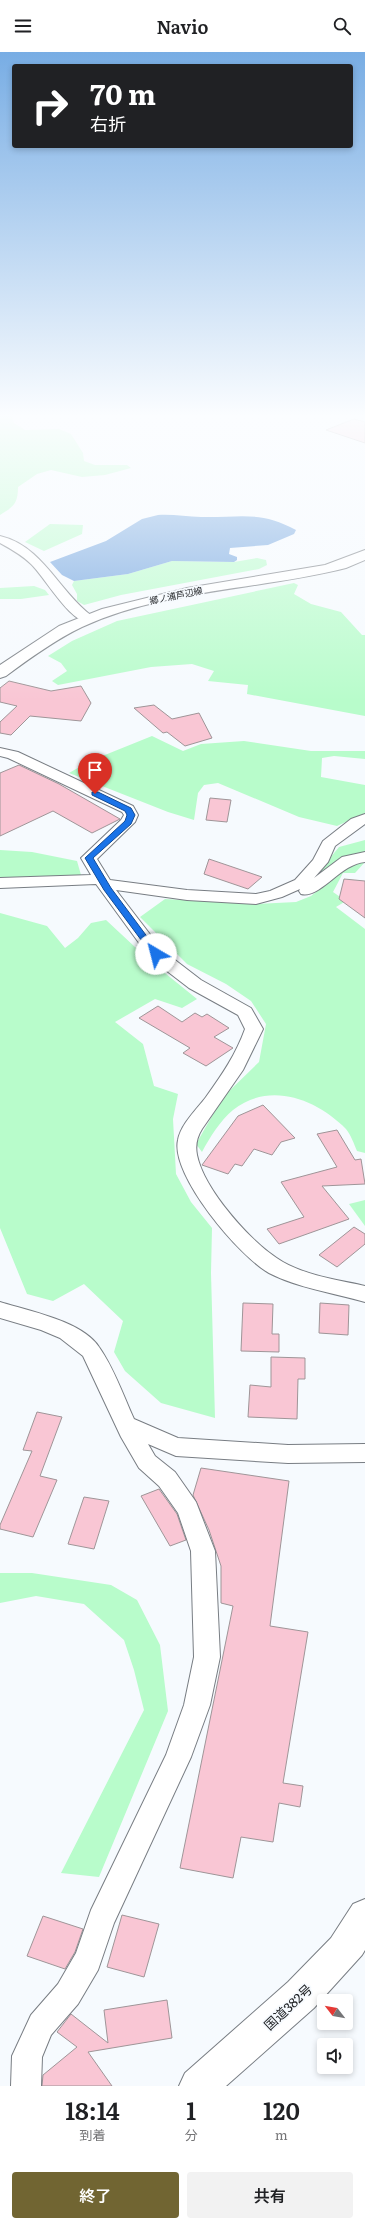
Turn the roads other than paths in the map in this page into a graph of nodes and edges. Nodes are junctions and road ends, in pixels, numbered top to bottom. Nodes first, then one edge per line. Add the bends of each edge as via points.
1 (0, 539) edge
2 (365, 554) edge
3 (88, 619) junction
4 (0, 672) edge
5 (0, 752) edge
6 (365, 818) edge
7 (365, 857) edge
8 (103, 882) junction
9 (0, 883) edge
10 (268, 896) junction
11 (365, 1294) edge
12 (0, 1310) edge
13 (127, 1425) junction
14 (365, 1453) edge
15 (365, 1916) edge
16 (26, 2086) edge
17 (198, 2086) edge

1 - 3 street via 21,549 34,561 73,610
2 - 3 main road, 郷ノ浦芦辺線 via 335,566 247,581
3 - 4 main road, 郷ノ浦芦辺線 via 58,634
5 - 8 street via 13,754 128,809 131,815 128,822 88,858
6 - 10 street via 328,844 320,862 301,883
7 - 10 street via 355,857 340,863 314,887 297,896 282,899
8 - 9 street
8 - 10 street via 187,895 256,898
8 - 11 street via 156,954 195,984 245,1012 254,1029 248,1048 197,1122 187,1141 193,1174 207,1196 253,1251 277,1268
12 - 13 street via 67,1332 91,1351
13 - 14 street via 176,1447 288,1454
13 - 16 street via 147,1462 167,1479 188,1509 202,1551 207,1657 197,1705 178,1757 101,1920 88,1960 68,1994 41,2025 27,2056
15 - 17 main road, 国道382号 via 360,1928 341,1954 285,2011

